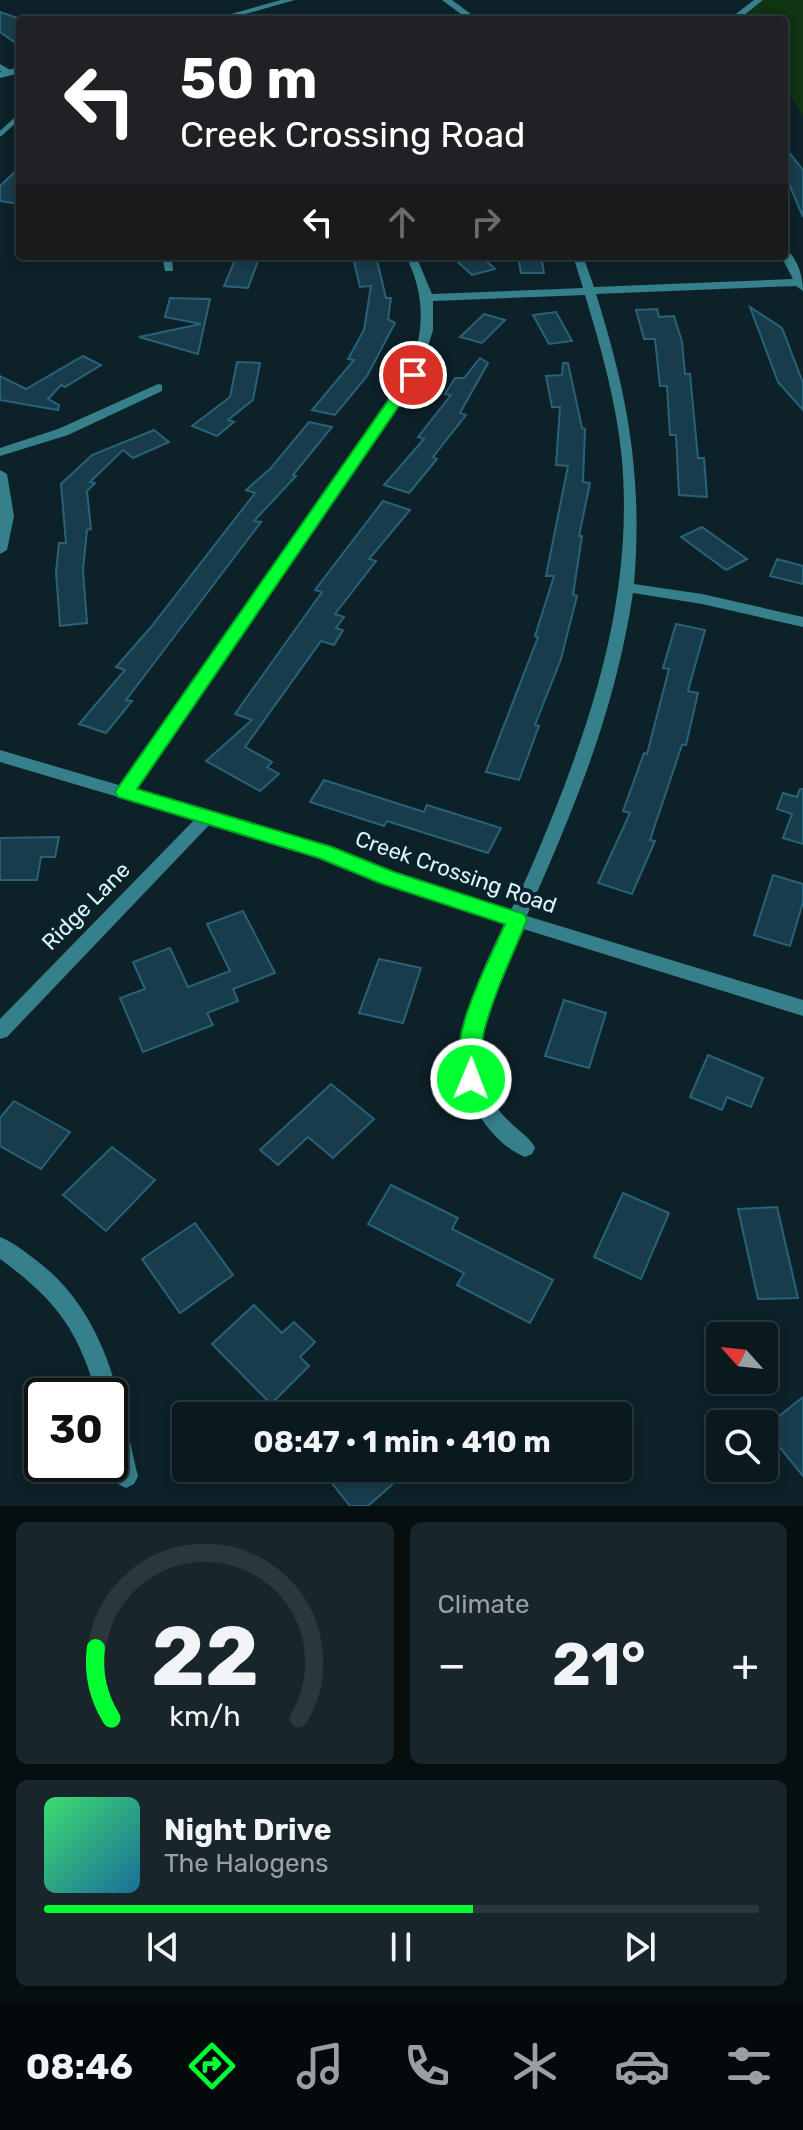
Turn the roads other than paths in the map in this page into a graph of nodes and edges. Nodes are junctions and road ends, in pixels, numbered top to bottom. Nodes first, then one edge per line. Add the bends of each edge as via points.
1 (291, 0) edge
2 (446, 0) edge
3 (276, 2) edge
4 (228, 16) edge
5 (469, 16) edge
6 (16, 120) edge
7 (0, 134) edge
8 (788, 259) edge
9 (168, 260) edge
10 (413, 260) edge
11 (579, 260) edge
12 (169, 269) dead end
13 (802, 285) edge
14 (589, 291) junction
15 (429, 298) junction
16 (158, 388) dead end
17 (0, 452) edge
18 (0, 474) edge
19 (0, 550) edge
20 (627, 587) junction
21 (803, 622) edge
22 (0, 756) edge
23 (125, 792) junction
24 (207, 817) junction
25 (517, 920) junction
26 (803, 1008) edge
27 (0, 1031) edge
28 (525, 1148) dead end
29 (0, 1247) edge
30 (103, 1378) edge

1 - 3 street
2 - 5 street
3 - 4 street
6 - 7 lane
8 - 13 street
9 - 12 street
10 - 15 street
11 - 14 street
13 - 14 street
14 - 15 street
14 - 20 street via 612,364 630,455 633,506
15 - 23 street via 428,335 413,375
16 - 17 street via 75,427
18 - 19 street via 7,516
20 - 21 street
20 - 25 street via 598,715
22 - 23 street, Creek Crossing Road
23 - 24 street, Creek Crossing Road
24 - 25 street, Creek Crossing Road
24 - 27 street, Ridge Lane
25 - 26 street, Creek Crossing Road
25 - 28 street via 483,1000 469,1058 481,1102
29 - 30 street via 66,1299

